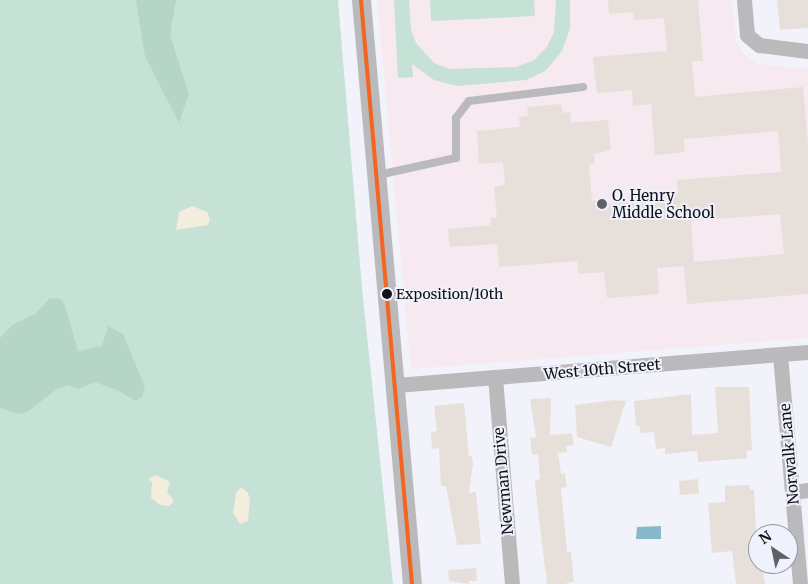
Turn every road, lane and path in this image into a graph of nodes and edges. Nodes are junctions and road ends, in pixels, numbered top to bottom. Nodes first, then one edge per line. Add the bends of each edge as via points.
1 (361, 0) edge
2 (744, 0) edge
3 (808, 51) edge
4 (583, 86) dead end
5 (378, 175) junction
6 (808, 352) edge
7 (780, 355) junction
8 (495, 377) junction
9 (396, 385) junction
10 (808, 490) edge
11 (792, 492) junction
12 (412, 584) edge
13 (512, 584) edge
14 (800, 584) edge

1 - 5 street
2 - 3 street via 747,35 760,45
4 - 5 lane via 469,101 456,118 456,158
5 - 9 street
6 - 7 street, West 10th Street
7 - 8 street, West 10th Street
7 - 11 street, Norwalk Lane
8 - 9 street, West 10th Street
8 - 13 street, Newman Drive
9 - 12 street
10 - 11 street
11 - 14 street, Norwalk Lane

